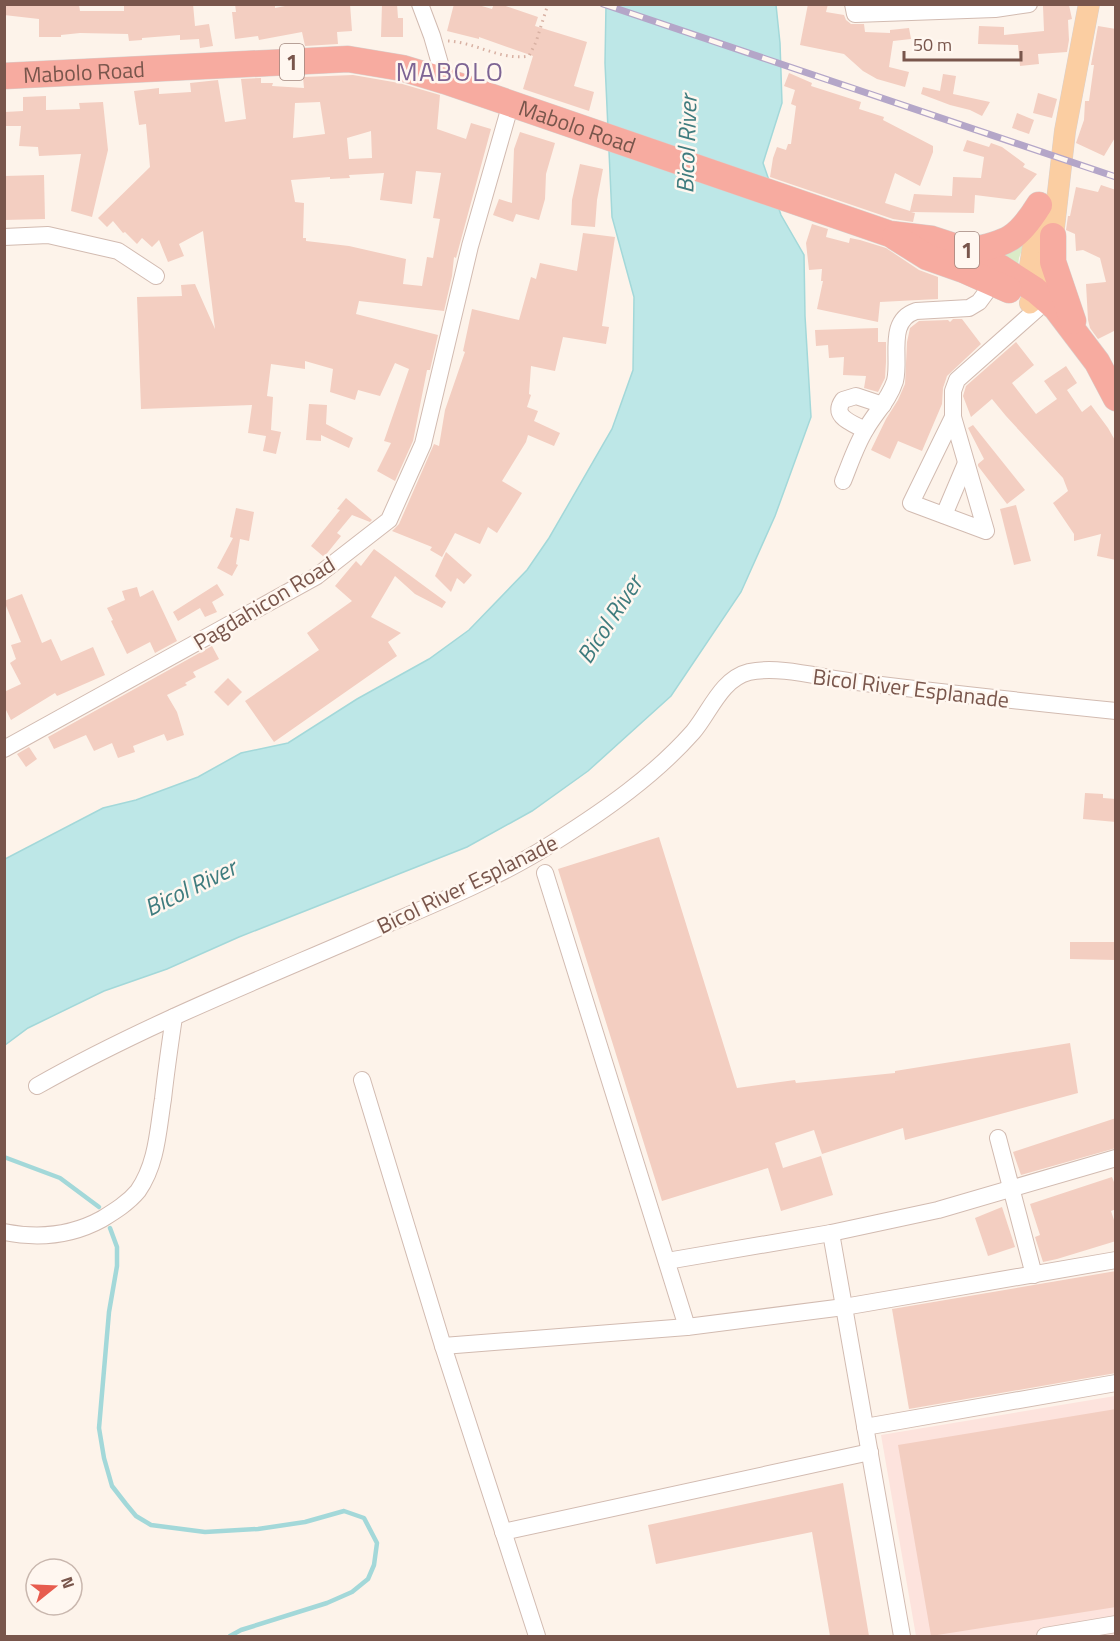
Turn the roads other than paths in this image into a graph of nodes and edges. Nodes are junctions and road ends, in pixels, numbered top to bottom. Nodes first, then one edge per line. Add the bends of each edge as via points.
1 (420, 4) edge
2 (1029, 4) edge
3 (1089, 4) edge
4 (854, 9) edge
5 (4, 76) edge
6 (445, 81) junction
7 (511, 103) junction
8 (1062, 160) junction
9 (1039, 205) junction
10 (890, 234) junction
11 (1053, 236) junction
12 (4, 237) edge
13 (969, 251) junction
14 (156, 276) dead end
15 (993, 283) junction
16 (1030, 297) junction
17 (1084, 346) junction
18 (1116, 400) edge
19 (883, 405) junction
20 (953, 417) junction
21 (865, 430) junction
22 (966, 463) junction
23 (843, 481) dead end
24 (944, 515) junction
25 (1116, 711) edge
26 (4, 749) edge
27 (545, 873) dead end
28 (174, 1017) junction
29 (362, 1080) dead end
30 (37, 1086) dead end
31 (998, 1138) dead end
32 (1116, 1158) edge
33 (1012, 1189) junction
34 (4, 1232) edge
35 (831, 1233) junction
36 (1116, 1260) edge
37 (666, 1261) junction
38 (1034, 1275) junction
39 (844, 1307) junction
40 (687, 1327) junction
41 (443, 1346) junction
42 (1116, 1383) edge
43 (865, 1427) junction
44 (870, 1452) junction
45 (503, 1532) junction
46 (1116, 1624) edge
47 (537, 1636) edge
48 (902, 1636) edge
49 (1045, 1636) edge

1 - 6 street
2 - 4 street via 995,9
3 - 8 main road
5 - 6 highway, Mabolo Road / 1 via 348,59 402,68
6 - 7 highway, Mabolo Road / 1
7 - 10 highway, Mabolo Road / 1
7 - 26 street, Pagdahicon Road via 470,246 423,444 388,520 317,576
8 - 9 main road
8 - 11 main road
9 - 13 highway via 1017,235
9 - 16 main road
10 - 13 highway, Mabolo Road / 1 via 932,239
10 - 15 highway, Mabolo Road / 1 via 927,257
11 - 16 main road via 1046,265
11 - 17 highway via 1053,262
12 - 14 street via 48,235 118,251
13 - 16 highway, Mabolo Road / 1
15 - 16 highway, Mabolo Road / 1
15 - 19 street via 979,302 969,308 916,311 901,320 894,382
16 - 17 highway, 1 via 1056,308
16 - 18 highway, 1 via 1085,374
16 - 20 street via 957,380
17 - 18 highway, 1
19 - 21 street
19 - 21 street via 856,396 839,405 841,418
20 - 22 street
20 - 24 street via 910,503
21 - 23 street
22 - 24 street
22 - 24 street via 986,531
25 - 28 street, Bicol River Esplanade via 786,672 760,670 744,674 718,695 696,729 663,763 623,796 536,854 437,902
27 - 37 street
28 - 30 street, Bicol River Esplanade
28 - 34 street via 156,1150 137,1192 87,1228 61,1235
29 - 41 street
31 - 33 street
32 - 33 street
33 - 35 street
33 - 38 street
35 - 37 street
35 - 39 street
36 - 38 street
37 - 40 street
38 - 39 street
39 - 40 street
39 - 43 street
40 - 41 street
41 - 45 street
42 - 43 street
43 - 44 street
44 - 45 street
44 - 48 street
45 - 47 street
46 - 49 street

